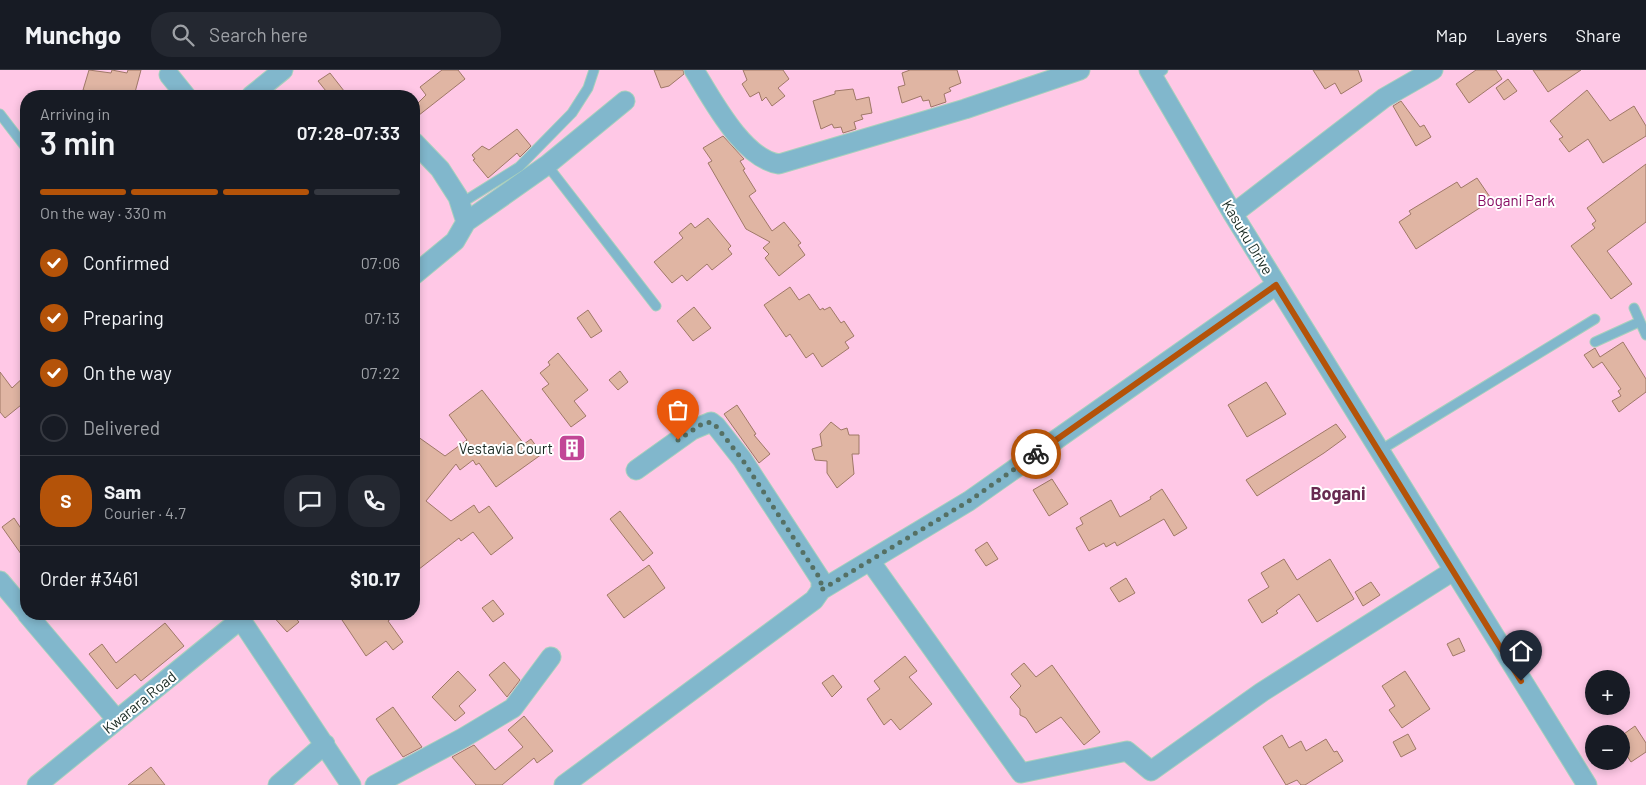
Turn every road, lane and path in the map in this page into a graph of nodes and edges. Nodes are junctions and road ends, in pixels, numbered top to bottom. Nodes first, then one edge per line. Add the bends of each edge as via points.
1 (283, 70) edge
2 (594, 70) edge
3 (694, 70) edge
4 (1080, 70) edge
5 (1433, 70) edge
6 (1155, 73) edge
7 (169, 75) dead end
8 (181, 90) edge
9 (258, 90) edge
10 (625, 101) dead end
11 (0, 114) edge
12 (20, 140) edge
13 (420, 148) edge
14 (547, 165) junction
15 (460, 204) junction
16 (1233, 214) junction
17 (466, 222) junction
18 (420, 270) edge
19 (1276, 285) junction
20 (656, 306) dead end
21 (1634, 308) dead end
22 (1595, 319) dead end
23 (1639, 322) junction
24 (1646, 335) edge
25 (1595, 342) dead end
26 (1379, 452) junction
27 (636, 470) dead end
28 (870, 561) junction
29 (1454, 571) junction
30 (0, 581) edge
31 (821, 590) junction
32 (20, 605) edge
33 (33, 620) edge
34 (234, 620) edge
35 (242, 620) edge
36 (551, 658) dead end
37 (117, 720) junction
38 (324, 744) junction
39 (37, 785) edge
40 (278, 785) edge
41 (352, 785) edge
42 (375, 785) edge
43 (564, 785) edge
44 (1587, 785) edge

1 - 9 street
2 - 15 lane via 588,88 572,113 519,166
3 - 4 street via 745,146 768,162 779,164
5 - 16 street via 1384,98
6 - 16 street, Kasuku Drive
7 - 8 street
10 - 14 street
11 - 12 lane
13 - 15 street via 440,169
14 - 17 street
14 - 20 lane
15 - 17 street
16 - 19 street, Kasuku Drive
17 - 18 street via 454,241
19 - 26 street, Kasuku Drive
19 - 28 street via 969,501
21 - 23 lane
22 - 26 lane
23 - 24 lane
23 - 25 lane
26 - 29 street, Kasuku Drive
27 - 31 street via 697,427 711,422 758,483 821,580
28 - 29 street via 1021,773 1127,751 1151,771 1262,692
28 - 31 street
29 - 44 street, Kasuku Drive
30 - 32 street
31 - 43 street via 814,600
33 - 37 street
34 - 37 street, Kwarara Road
35 - 38 street, Kwarara Road
36 - 42 street via 513,708
37 - 39 street, Kwarara Road
38 - 40 street
38 - 41 street, Kwarara Road

